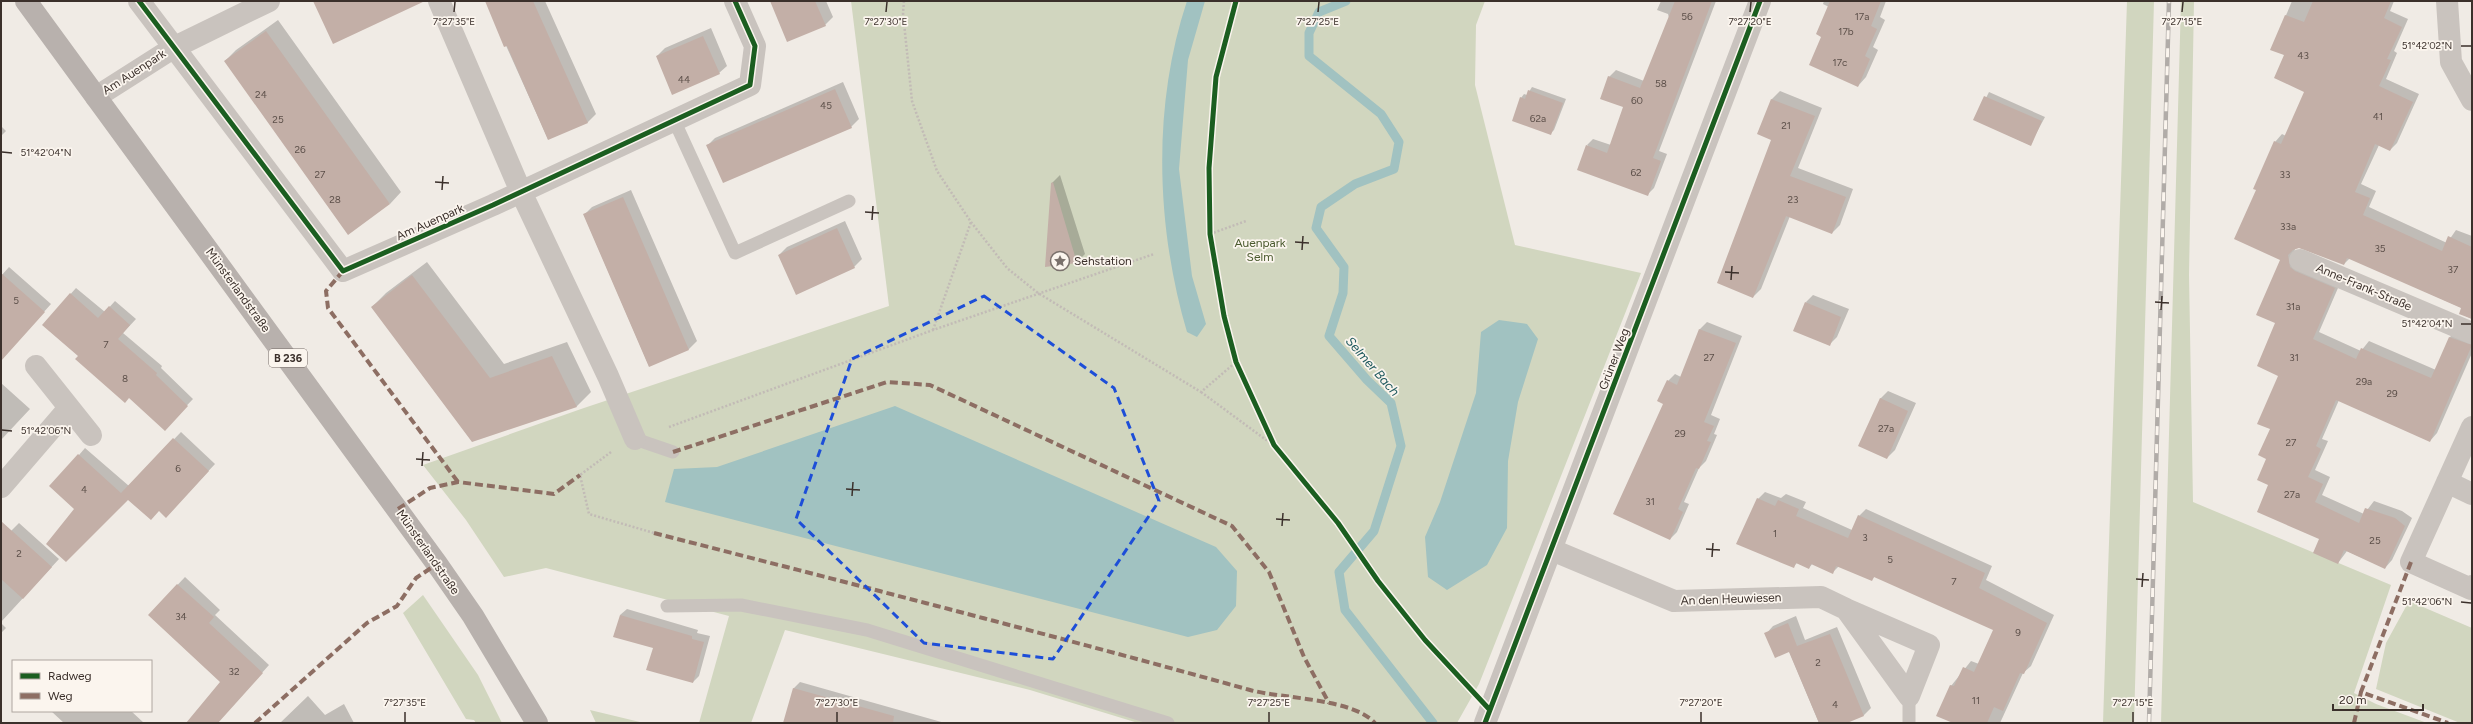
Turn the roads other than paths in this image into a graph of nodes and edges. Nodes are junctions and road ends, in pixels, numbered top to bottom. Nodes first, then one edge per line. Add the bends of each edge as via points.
1 (26, 1) edge
2 (138, 1) edge
3 (269, 1) edge
4 (439, 1) edge
5 (735, 1) edge
6 (1760, 1) edge
7 (2447, 1) edge
8 (173, 48) junction
9 (96, 97) junction
10 (2472, 100) edge
11 (674, 120) junction
12 (521, 192) junction
13 (849, 200) dead end
14 (2300, 260) dead end
15 (2472, 333) edge
16 (36, 366) dead end
17 (69, 408) junction
18 (2472, 427) edge
19 (91, 435) dead end
20 (635, 439) joint
21 (673, 452) dead end
22 (2447, 482) junction
23 (1, 487) edge
24 (2472, 494) edge
25 (1552, 550) junction
26 (2472, 586) edge
27 (667, 606) dead end
28 (1846, 609) junction
29 (1909, 696) junction
30 (1487, 716) edge
31 (537, 723) edge
32 (1168, 723) edge
33 (1909, 723) edge

1 - 9 main road, Münsterlandstraße / B 236
2 - 8 street, Am Auenpark
3 - 8 street, Am Auenpark
4 - 12 street
5 - 11 street, Am Auenpark via 755,46 750,86
6 - 25 street, Grüner Weg
7 - 10 street via 2451,62
8 - 9 street, Am Auenpark
8 - 12 street, Am Auenpark via 343,271
9 - 31 main road, Münsterlandstraße / B 236 via 437,564 473,616
11 - 12 street, Am Auenpark
11 - 13 lane via 735,253
12 - 20 street
14 - 15 street, Anne-Frank-Straße
16 - 17 street
17 - 19 street
17 - 23 street
18 - 22 street
20 - 21 lane
22 - 24 street
22 - 26 street via 2411,562 2471,589
25 - 28 street, An den Heuwiesen via 1674,601 1821,597
25 - 30 street, Grüner Weg
27 - 32 lane via 741,605 867,630
28 - 29 street, An den Heuwiesen
28 - 29 street, An den Heuwiesen via 1929,645
29 - 33 lane, An den Heuwiesen

